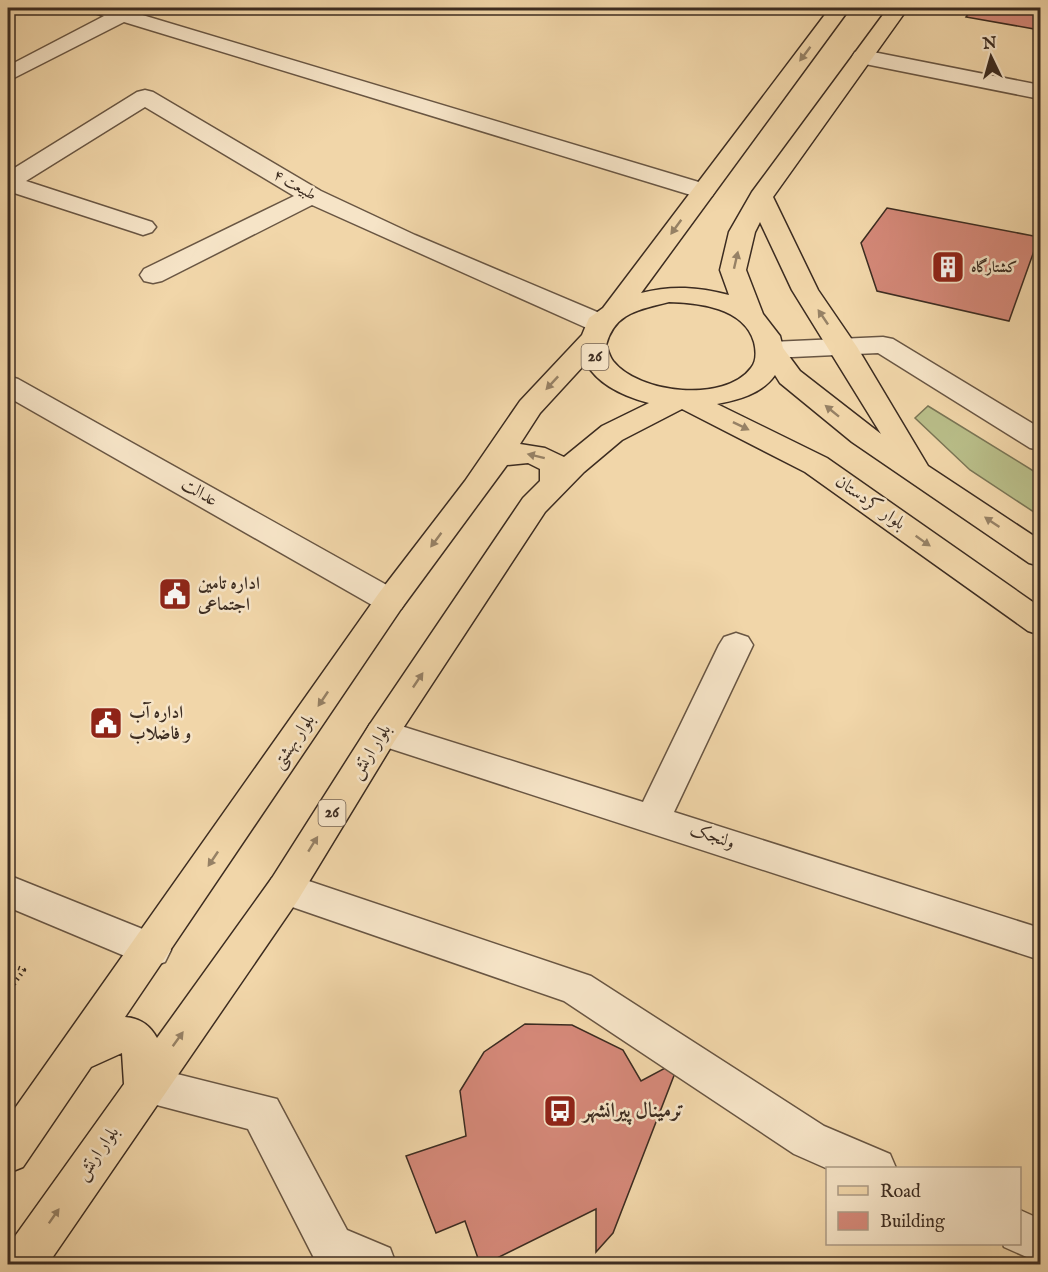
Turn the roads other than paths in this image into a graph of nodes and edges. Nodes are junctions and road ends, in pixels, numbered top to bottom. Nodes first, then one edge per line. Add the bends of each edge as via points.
1 (99, 8) edge
2 (840, 8) edge
3 (898, 8) edge
4 (122, 15) junction
5 (863, 57) junction
6 (8, 74) edge
7 (1041, 92) edge
8 (8, 182) edge
9 (703, 190) junction
10 (312, 195) junction
11 (761, 197) junction
12 (143, 226) dead end
13 (153, 275) dead end
14 (750, 315) junction
15 (602, 324) junction
16 (843, 347) junction
17 (771, 350) junction
18 (8, 385) edge
19 (683, 401) junction
20 (1041, 441) edge
21 (497, 456) junction
22 (920, 474) junction
23 (555, 484) junction
24 (1041, 555) edge
25 (390, 602) junction
26 (1041, 623) edge
27 (736, 645) dead end
28 (382, 733) junction
29 (653, 818) junction
30 (285, 889) junction
31 (8, 891) edge
32 (1041, 944) edge
33 (151, 950) junction
34 (77, 1055) junction
35 (145, 1085) junction
36 (8, 1153) edge
37 (873, 1167) edge
38 (1021, 1232) edge
39 (1041, 1241) edge
40 (22, 1264) edge
41 (374, 1264) edge

1 - 4 street
2 -> 9 main road, 26
3 - 5 main road, 26
4 - 6 street
4 - 9 street
5 - 7 street
5 - 11 main road, 26
8 - 10 street, طبیعت ۴ via 145,97
8 - 12 street
9 -> 15 main road, 26
10 - 13 street
10 - 15 street, طبیعت ۴
14 -> 11 main road, 26 via 733,270 742,232
16 -> 11 main road via 805,290
14 - 15 main road, 26 via 727,303 668,294 640,298
14 - 17 main road, 26 via 762,326
15 - 19 main road, 26 via 594,357 606,373 624,387
15 -> 21 main road, بلوار بهشتی / 26 via 530,407
16 - 17 street
16 - 20 street via 883,345
16 - 22 main road
17 - 19 main road, 26 via 768,366 757,380 723,396
22 -> 17 main road via 862,435 790,377
18 - 25 street, عدالت
19 - 23 main road, بلوار ارتش / 26 via 612,432
19 -> 26 main road, بلوار کردستان via 816,465
23 -> 21 main road via 555,465 543,455
21 -> 25 main road, بلوار بهشتی / 26
24 -> 22 main road
28 -> 23 main road, بلوار ارتش / 26 via 534,505
25 -> 33 main road, بلوار بهشتی / 26
27 - 29 street
28 - 29 street, ولنجک
30 -> 28 main road, بلوار ارتش / 26
29 - 32 street, ولنجک
35 -> 30 main road, بلوار ارتش / 26
30 - 37 street via 577,988 809,1140
31 - 33 street
33 - 34 main road, بلوار بهشتی / 26
34 - 35 main road via 107,1036 133,1038 142,1045 146,1058
34 - 36 main road, بلوار بهشتی / 26
40 -> 35 main road, بلوار ارتش / 26
35 - 41 street via 262,1113 331,1245
38 - 39 street

